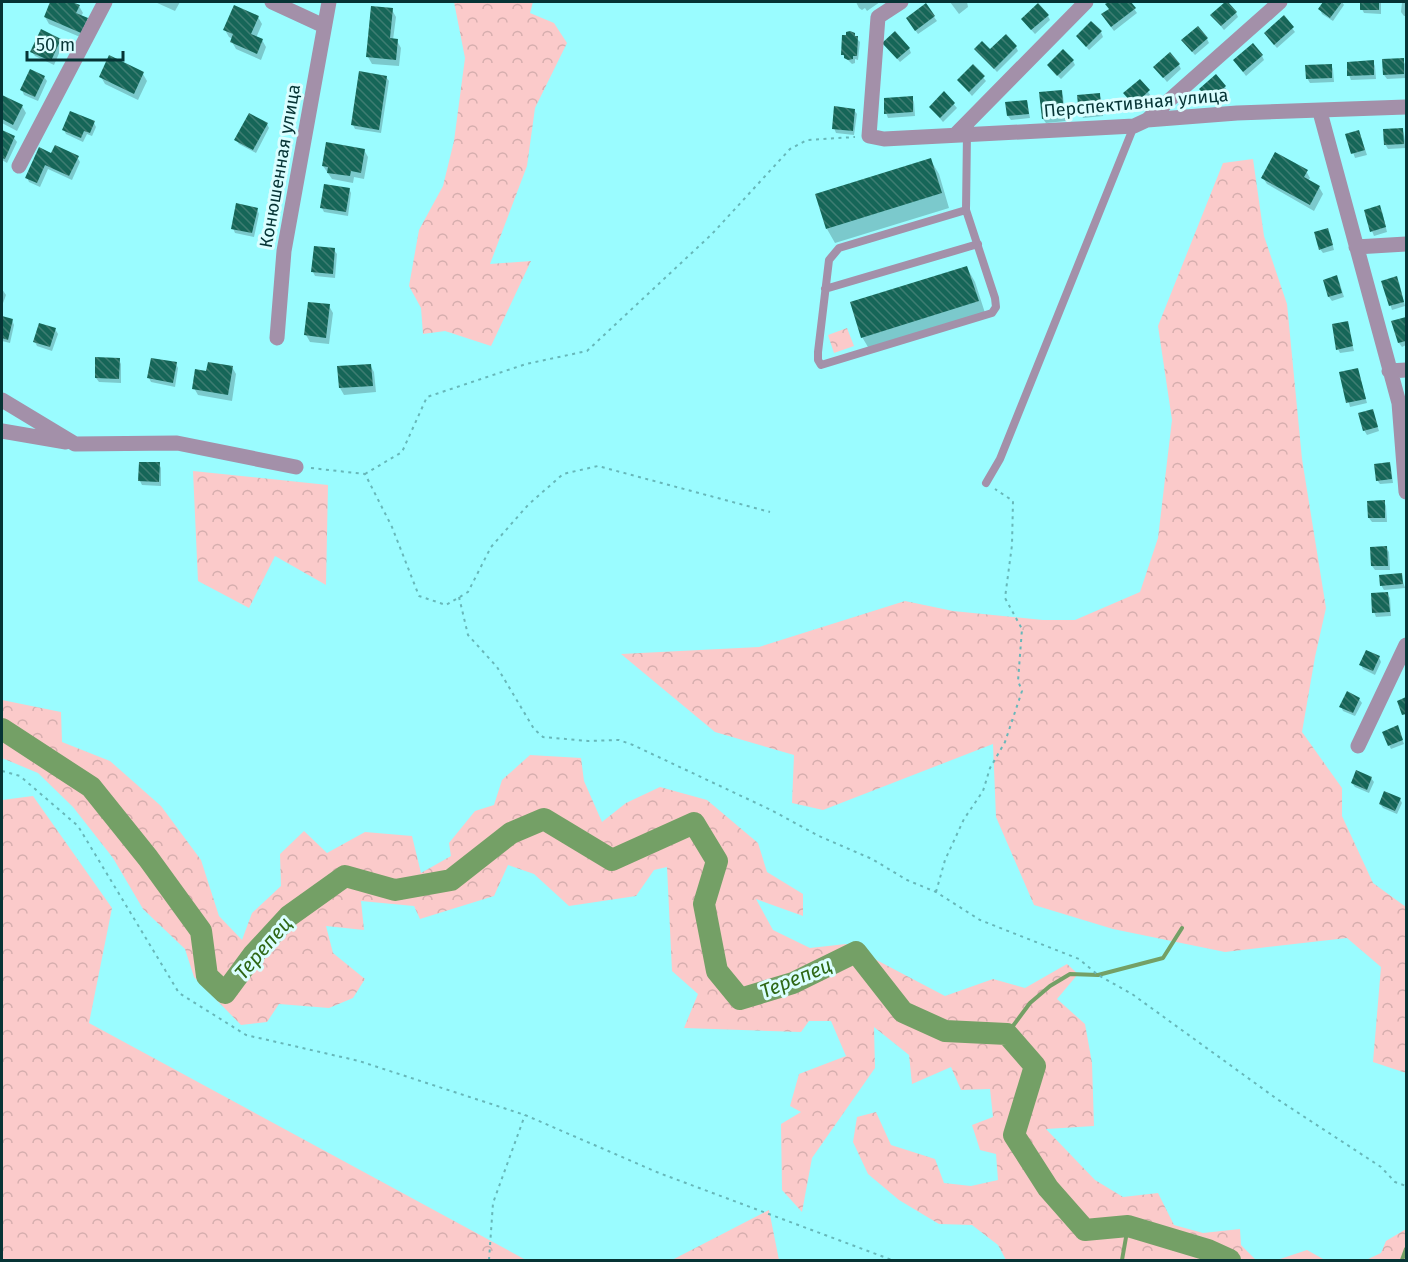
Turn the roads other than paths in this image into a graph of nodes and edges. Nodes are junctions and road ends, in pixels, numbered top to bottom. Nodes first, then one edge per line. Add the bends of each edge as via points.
1 (105, 2) edge
2 (272, 2) edge
3 (329, 2) edge
4 (901, 2) edge
5 (1086, 2) edge
6 (1280, 2) edge
7 (324, 26) junction
8 (1407, 107) edge
9 (1320, 112) junction
10 (1141, 123) junction
11 (962, 134) junction
12 (19, 166) dead end
13 (966, 210) junction
14 (978, 244) junction
15 (1407, 244) edge
16 (1356, 247) junction
17 (825, 289) junction
18 (277, 338) dead end
19 (1407, 370) edge
20 (1389, 371) junction
21 (2, 400) edge
22 (2, 431) edge
23 (75, 444) junction
24 (296, 466) road end
25 (986, 483) road end
26 (1407, 492) edge
27 (1407, 645) edge
28 (1358, 746) dead end

1 - 12 street
2 - 7 street
3 - 7 street, Конюшенная улица
4 - 11 street, Перспективная улица via 878,17 869,136 884,139
5 - 11 street
6 - 10 street
7 - 18 street, Конюшенная улица via 284,251
8 - 9 street, Перспективная улица
9 - 10 street, Перспективная улица via 1237,113
9 - 16 street
10 - 11 street, Перспективная улица
10 - 25 lane via 1000,459
11 - 13 lane
13 - 14 lane
13 - 17 lane via 839,248 829,261
14 - 17 lane
14 - 17 lane via 995,298 992,313 821,365 818,352
15 - 16 street
16 - 20 street
19 - 20 street
20 - 26 street via 1399,403
21 - 23 street
22 - 23 street
23 - 24 street via 177,443
27 - 28 street

